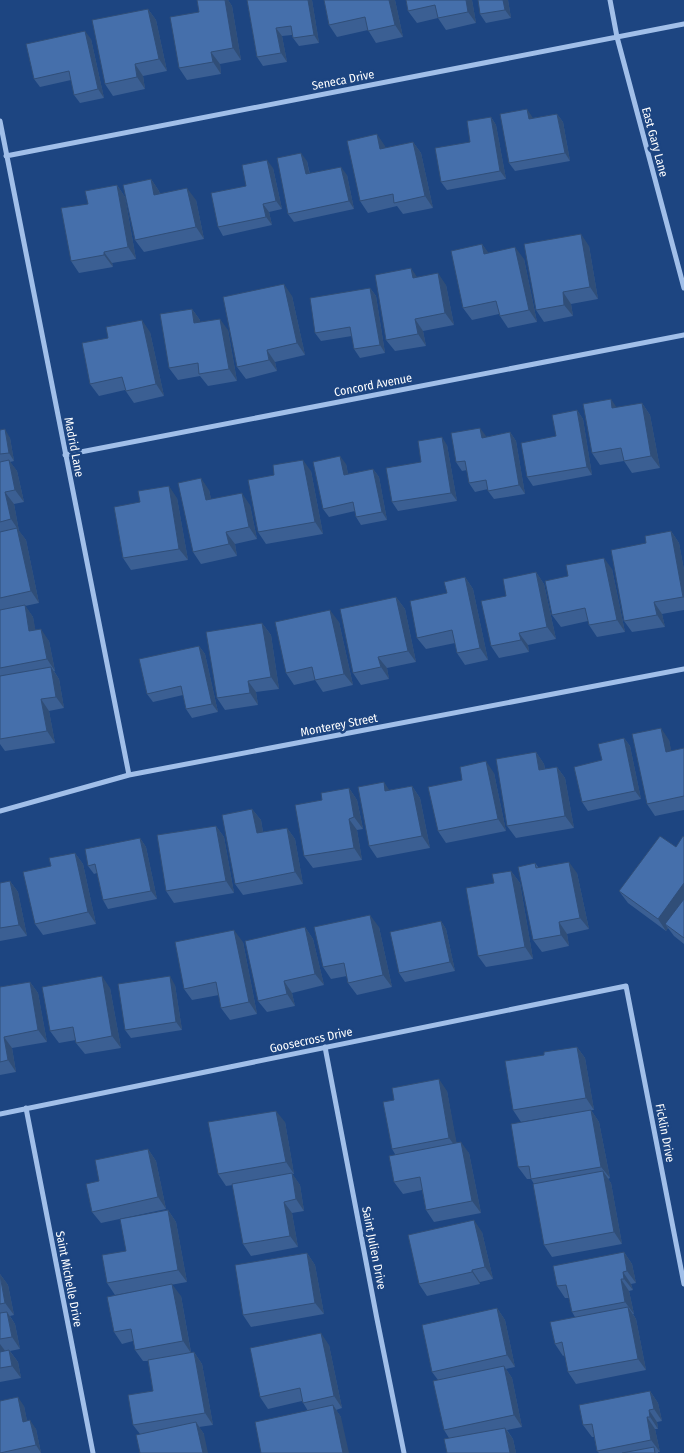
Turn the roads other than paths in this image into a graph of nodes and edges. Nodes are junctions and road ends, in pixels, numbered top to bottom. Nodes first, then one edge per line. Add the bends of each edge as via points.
1 (610, 0) edge
2 (684, 24) edge
3 (617, 36) junction
4 (0, 121) edge
5 (6, 156) junction
6 (684, 288) edge
7 (684, 335) edge
8 (65, 455) junction
9 (684, 669) edge
10 (129, 775) junction
11 (0, 811) edge
12 (626, 986) joint
13 (325, 1047) junction
14 (26, 1108) junction
15 (0, 1114) edge
16 (684, 1284) edge
17 (93, 1453) edge
18 (404, 1453) edge

1 - 3 street, East Gary Lane
2 - 3 street, Seneca Drive
3 - 5 street, Seneca Drive
3 - 6 street, East Gary Lane
4 - 5 street, Madrid Lane
5 - 8 street, Madrid Lane
7 - 8 street, Concord Avenue
8 - 10 street, Madrid Lane
9 - 10 street, Monterey Street
10 - 11 street, Monterey Street
12 - 13 street, Goosecross Drive
12 - 16 street, Ficklin Drive
13 - 14 street, Goosecross Drive
13 - 18 street, Saint Julien Drive
14 - 15 street, Goosecross Drive
14 - 17 street, Saint Michelle Drive

